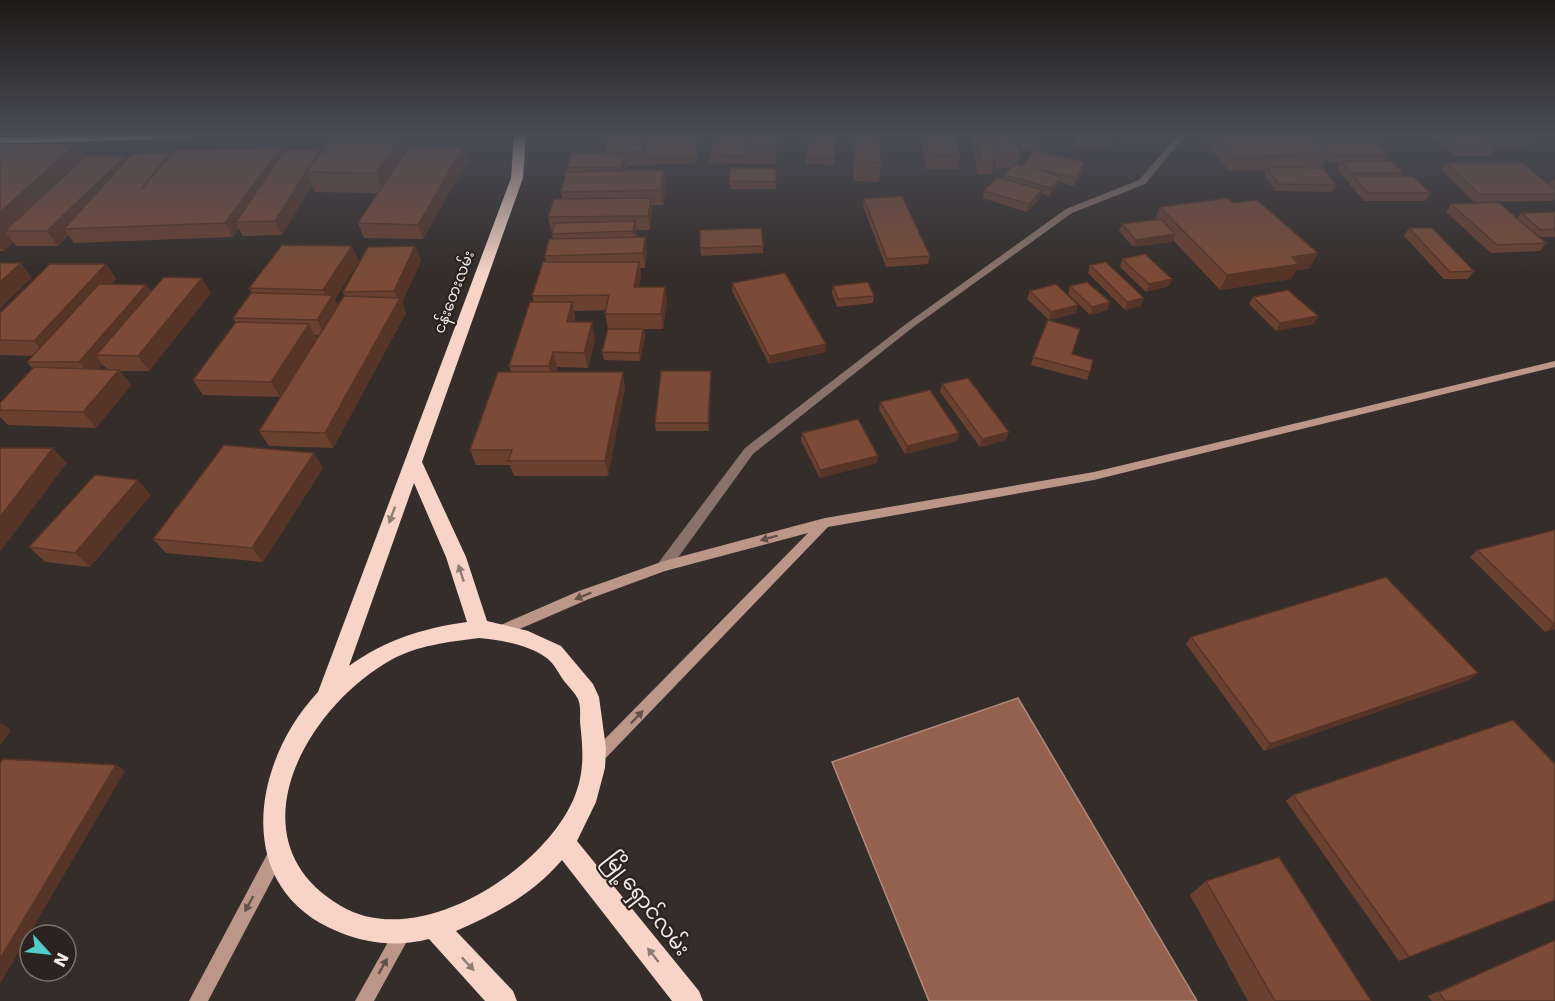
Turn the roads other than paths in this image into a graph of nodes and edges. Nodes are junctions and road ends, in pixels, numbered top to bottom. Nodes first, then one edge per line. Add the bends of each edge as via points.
1 (516, 182) edge
2 (1142, 182) edge
3 (1555, 364) edge
4 (412, 460) junction
5 (826, 523) junction
6 (664, 566) junction
7 (490, 630) junction
8 (326, 698) junction
9 (596, 758) junction
10 (562, 841) junction
11 (277, 853) junction
12 (434, 926) junction
13 (403, 932) junction
14 (198, 1001) edge
15 (364, 1001) edge
16 (502, 1001) edge
17 (689, 1001) edge

1 - 4 highway, ငန်းတေးလမ်း
2 - 6 street via 1069,211 909,326 749,451
3 - 5 main road via 1094,476
7 -> 4 highway
4 -> 8 highway, ငန်းတေးလမ်း
5 -> 6 main road
9 -> 5 main road
6 -> 7 main road
7 - 8 highway via 426,637 374,660
7 - 9 highway via 554,652 589,696
8 - 11 highway via 292,745 278,780 273,818
9 - 10 highway via 585,800
10 - 12 highway via 527,878 483,908
17 -> 10 highway, မြို့ရှောင်လမ်း
11 - 13 highway via 294,886 321,912 358,928
11 -> 14 main road
12 - 13 highway
12 -> 16 highway
15 -> 13 main road

